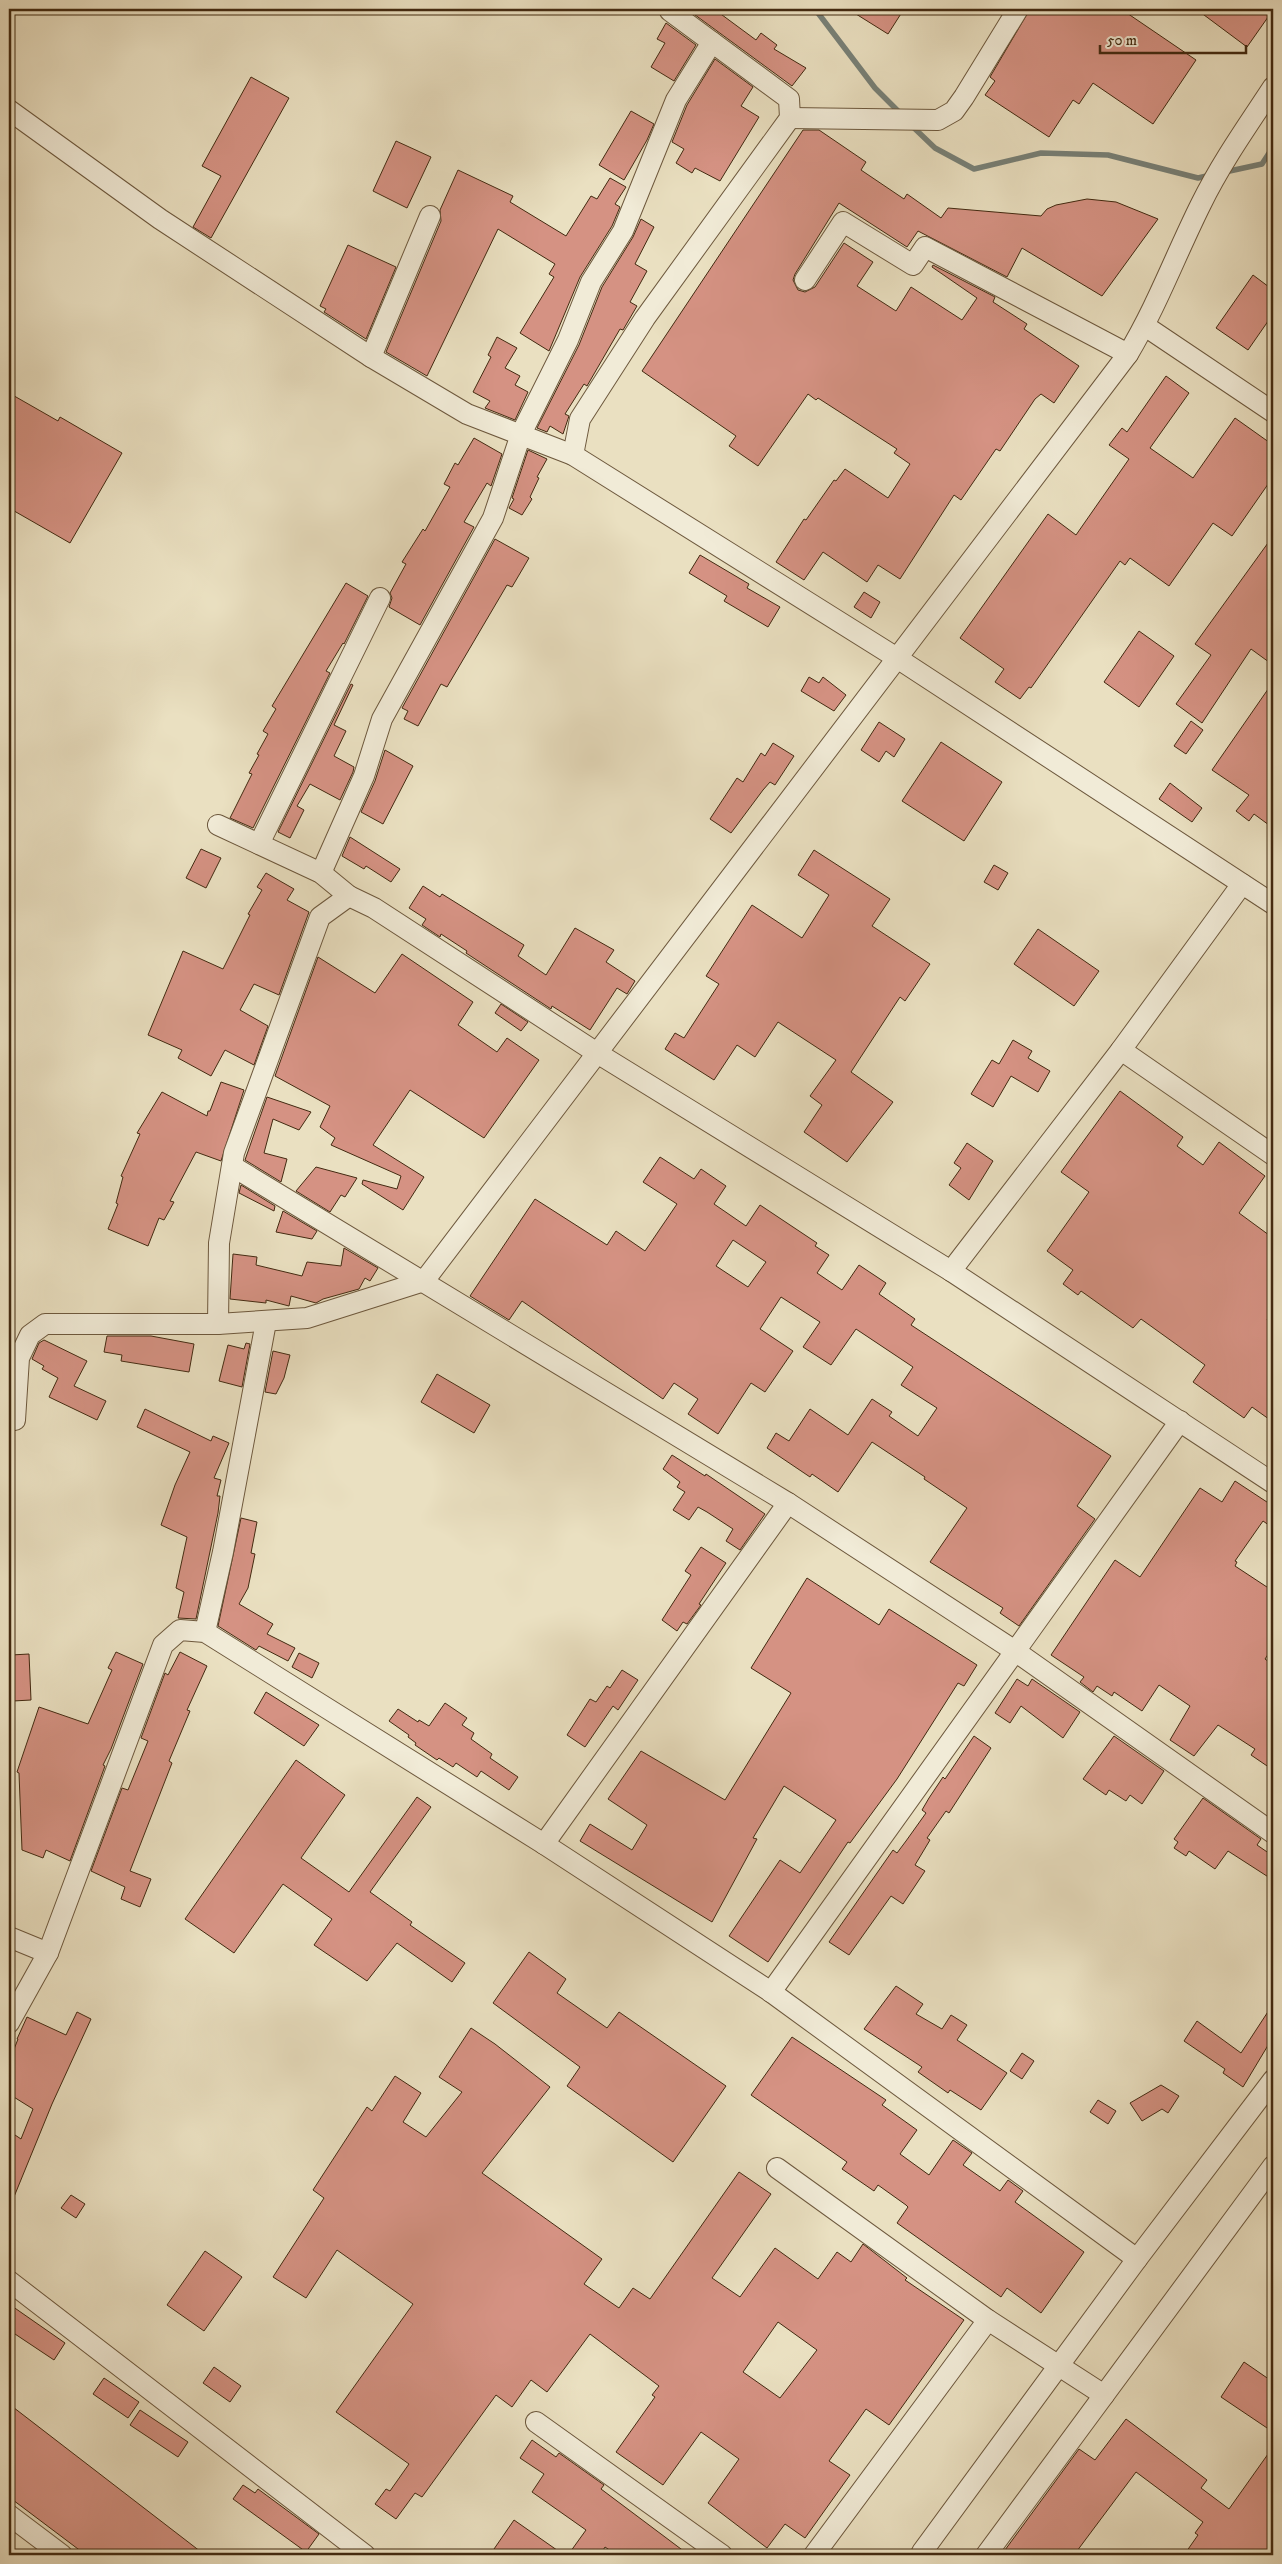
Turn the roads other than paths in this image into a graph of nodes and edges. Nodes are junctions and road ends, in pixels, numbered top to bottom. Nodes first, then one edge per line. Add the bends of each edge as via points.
1 (1018, 9) edge
2 (670, 10) dead end
3 (712, 42) junction
4 (1273, 87) edge
5 (9, 110) edge
6 (790, 118) junction
7 (430, 216) dead end
8 (805, 280) dead end
9 (1145, 326) junction
10 (1128, 354) junction
11 (371, 357) junction
12 (1273, 412) edge
13 (521, 434) junction
14 (573, 455) junction
15 (380, 598) dead end
16 (897, 658) junction
17 (218, 825) dead end
18 (259, 844) junction
19 (321, 872) junction
20 (1242, 884) junction
21 (349, 896) junction
22 (1273, 904) edge
23 (1121, 1050) junction
24 (596, 1053) junction
25 (1273, 1155) edge
26 (232, 1166) junction
27 (951, 1272) junction
28 (424, 1281) junction
29 (266, 1322) junction
30 (218, 1324) junction
31 (15, 1420) dead end
32 (1180, 1421) junction
33 (1273, 1482) edge
34 (788, 1504) junction
35 (205, 1632) junction
36 (1015, 1651) junction
37 (1273, 1833) edge
38 (544, 1844) junction
39 (9, 1937) edge
40 (48, 1953) junction
41 (771, 1992) junction
42 (9, 2023) edge
43 (1273, 2080) edge
44 (1273, 2166) edge
45 (777, 2168) dead end
46 (1137, 2259) junction
47 (9, 2282) edge
48 (988, 2320) junction
49 (1058, 2367) junction
50 (1104, 2395) junction
51 (536, 2422) dead end
52 (9, 2515) edge
53 (62, 2555) edge
54 (365, 2555) edge
55 (722, 2555) edge
56 (814, 2555) edge
57 (922, 2555) edge
58 (986, 2555) edge

1 - 6 street via 954,111 938,120
2 - 3 street
3 - 6 street via 789,99
3 - 13 street via 676,100 623,231 591,282 568,340
4 - 9 street via 1202,202
5 - 11 street via 160,219
6 - 14 street via 645,318 580,419
7 - 11 street
8 - 10 street via 843,222 913,266 925,247
9 - 10 street
9 - 12 street
10 - 16 street
11 - 13 street via 467,414
13 - 14 street
13 - 19 street via 493,518 382,719 364,776
14 - 16 street
15 - 18 street
16 - 20 street
16 - 24 street
17 - 18 street
18 - 19 street
19 - 21 street
20 - 22 street
20 - 23 street
21 - 24 street via 374,908
21 - 26 street via 320,917
23 - 25 street
23 - 27 street
24 - 27 street
24 - 28 street
26 - 28 street
26 - 30 street via 219,1243
27 - 32 street
28 - 29 street via 307,1318
28 - 34 street
29 - 30 street
29 - 35 street
30 - 31 street via 45,1324 30,1335 19,1358
32 - 33 street
32 - 36 street
34 - 36 street
34 - 38 street
35 - 38 street
35 - 40 street via 180,1630 163,1645
36 - 37 street
36 - 41 street
38 - 41 street
39 - 40 street
40 - 42 street
41 - 46 street
43 - 46 street
44 - 50 street
45 - 48 street
46 - 49 street
47 - 54 street
48 - 49 street
48 - 56 street
49 - 50 street
49 - 57 street
50 - 58 street
51 - 55 street
52 - 53 street

